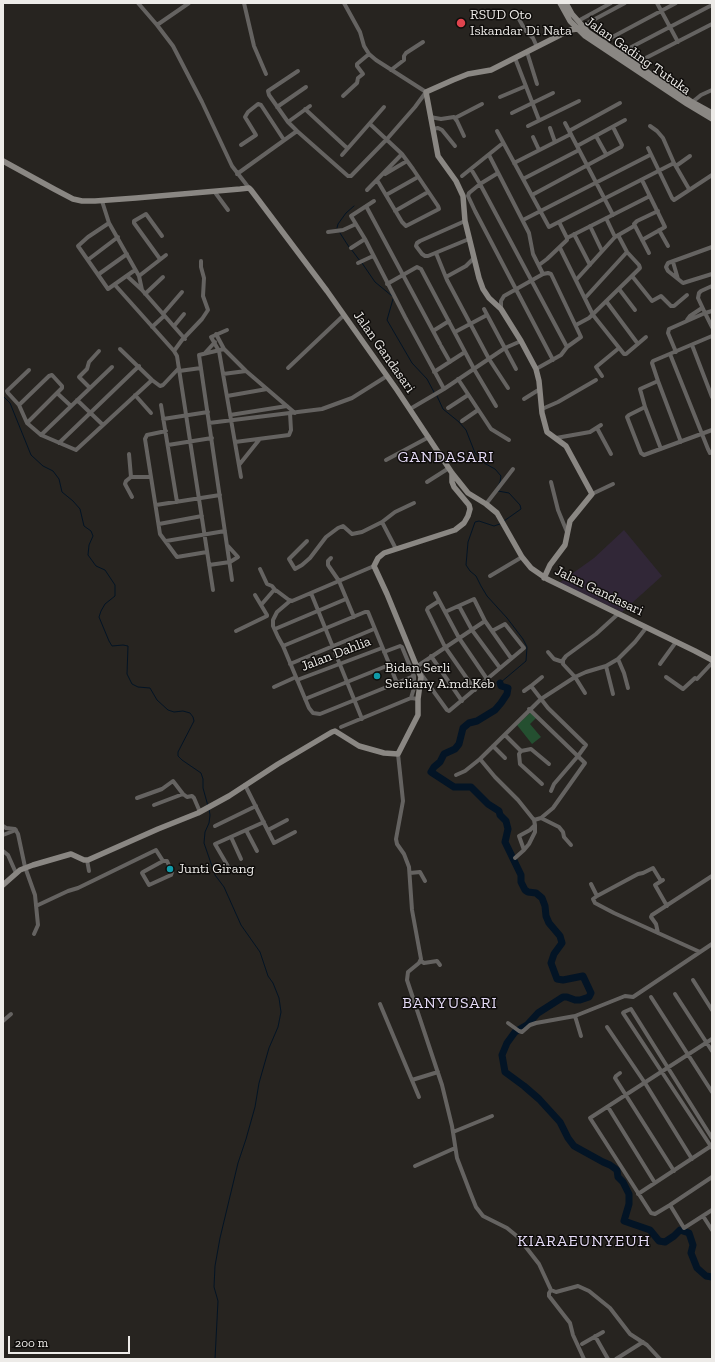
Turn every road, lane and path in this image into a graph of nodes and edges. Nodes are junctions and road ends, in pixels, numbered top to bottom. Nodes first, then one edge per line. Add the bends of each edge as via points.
1 (138, 3) edge
2 (189, 3) edge
3 (244, 3) edge
4 (344, 3) edge
5 (560, 3) edge
6 (566, 3) edge
7 (611, 3) edge
8 (625, 3) edge
9 (657, 3) edge
10 (676, 3) edge
11 (619, 4) edge
12 (712, 4) edge
13 (661, 11) junction
14 (519, 19) dead end
15 (712, 24) edge
16 (157, 25) junction
17 (577, 25) junction
18 (670, 27) junction
19 (423, 42) dead end
20 (603, 42) junction
21 (678, 42) junction
22 (537, 47) junction
23 (527, 52) junction
24 (620, 53) junction
25 (370, 54) junction
26 (515, 58) junction
27 (636, 64) junction
28 (298, 70) dead end
29 (391, 70) junction
30 (266, 74) dead end
31 (537, 84) dead end
32 (526, 86) junction
33 (306, 87) dead end
34 (712, 90) edge
35 (426, 92) junction
36 (553, 93) dead end
37 (343, 96) dead end
38 (500, 97) dead end
39 (579, 101) dead end
40 (532, 103) junction
41 (620, 103) dead end
42 (482, 104) dead end
43 (690, 104) junction
44 (310, 106) dead end
45 (277, 107) junction
46 (384, 107) dead end
47 (305, 109) junction
48 (512, 113) dead end
49 (712, 113) edge
50 (430, 117) junction
51 (455, 118) junction
52 (712, 119) edge
53 (539, 120) junction
54 (625, 120) dead end
55 (288, 122) junction
56 (565, 123) dead end
57 (370, 124) junction
58 (528, 126) dead end
59 (650, 126) dead end
60 (613, 127) junction
61 (550, 128) dead end
62 (433, 129) junction
63 (296, 131) junction
64 (497, 131) dead end
65 (570, 132) junction
66 (464, 136) dead end
67 (532, 136) dead end
68 (596, 136) junction
69 (386, 139) junction
70 (284, 140) junction
71 (555, 142) junction
72 (503, 143) junction
73 (241, 145) dead end
74 (455, 146) dead end
75 (347, 148) junction
76 (578, 148) junction
77 (648, 148) dead end
78 (539, 150) junction
79 (342, 154) dead end
80 (402, 154) junction
81 (606, 154) junction
82 (489, 155) junction
83 (650, 155) junction
84 (690, 156) dead end
85 (3, 160) edge
86 (407, 161) junction
87 (514, 163) junction
88 (675, 164) junction
89 (587, 165) junction
90 (471, 169) junction
91 (659, 172) junction
92 (498, 173) junction
93 (237, 174) junction
94 (712, 175) edge
95 (462, 176) dead end
96 (418, 177) junction
97 (378, 179) junction
98 (523, 179) junction
99 (642, 180) junction
100 (596, 183) junction
101 (480, 184) junction
102 (249, 188) junction
103 (689, 189) junction
104 (367, 190) dead end
105 (214, 191) junction
106 (428, 192) junction
107 (386, 195) junction
108 (532, 195) junction
109 (650, 196) junction
110 (605, 199) junction
111 (102, 201) junction
112 (374, 201) dead end
113 (366, 206) junction
114 (228, 210) dead end
115 (395, 211) junction
116 (658, 211) junction
117 (541, 212) junction
118 (613, 214) junction
119 (606, 218) junction
120 (523, 220) junction
121 (464, 221) junction
122 (559, 222) junction
123 (109, 223) junction
124 (356, 224) junction
125 (590, 226) junction
126 (634, 226) junction
127 (659, 230) junction
128 (328, 232) dead end
129 (574, 234) junction
130 (162, 236) dead end
131 (617, 236) junction
132 (118, 237) junction
133 (567, 238) junction
134 (365, 239) junction
135 (469, 239) junction
136 (642, 240) junction
137 (668, 246) dead end
138 (712, 247) edge
139 (350, 248) dead end
140 (560, 248) junction
141 (602, 251) junction
142 (627, 252) junction
143 (436, 253) junction
144 (649, 253) dead end
145 (127, 254) junction
146 (166, 255) dead end
147 (373, 256) junction
148 (474, 258) junction
149 (89, 259) junction
150 (160, 259) junction
151 (201, 261) dead end
152 (360, 262) dead end
153 (673, 262) junction
154 (539, 264) junction
155 (590, 265) junction
156 (136, 270) junction
157 (99, 274) junction
158 (543, 274) junction
159 (712, 274) edge
160 (403, 275) junction
161 (127, 276) junction
162 (139, 276) junction
163 (632, 276) junction
164 (163, 277) dead end
165 (446, 277) junction
166 (678, 279) junction
167 (576, 280) junction
168 (532, 281) junction
169 (388, 284) junction
170 (115, 285) junction
171 (712, 286) edge
172 (515, 289) junction
173 (619, 289) junction
174 (142, 290) junction
175 (182, 292) dead end
176 (145, 294) junction
177 (687, 296) dead end
178 (585, 298) junction
179 (606, 301) junction
180 (702, 308) junction
181 (484, 309) dead end
182 (502, 309) junction
183 (635, 310) dead end
184 (712, 311) edge
185 (705, 313) junction
186 (184, 314) dead end
187 (164, 315) junction
188 (344, 315) junction
189 (487, 315) junction
190 (593, 315) junction
191 (687, 320) junction
192 (449, 321) junction
193 (471, 323) junction
194 (576, 325) junction
195 (174, 326) junction
196 (152, 327) junction
197 (712, 327) edge
198 (227, 330) dead end
199 (433, 331) junction
200 (455, 332) junction
201 (216, 334) junction
202 (712, 336) edge
203 (646, 337) dead end
204 (185, 338) junction
205 (521, 341) junction
206 (215, 342) junction
207 (638, 344) junction
208 (692, 345) junction
209 (120, 348) dead end
210 (505, 348) junction
211 (567, 348) junction
212 (619, 348) junction
213 (224, 349) junction
214 (99, 351) dead end
215 (174, 351) junction
216 (219, 351) junction
217 (465, 352) junction
218 (676, 352) junction
219 (206, 353) junction
220 (670, 354) junction
221 (489, 359) junction
222 (553, 360) junction
223 (450, 362) junction
224 (139, 366) junction
225 (112, 367) dead end
226 (201, 368) junction
227 (288, 368) dead end
228 (179, 369) junction
229 (474, 369) junction
230 (516, 369) dead end
231 (536, 369) junction
232 (29, 370) dead end
233 (246, 371) junction
234 (434, 372) junction
235 (223, 374) junction
236 (387, 376) junction
237 (602, 376) dead end
238 (458, 379) junction
239 (152, 380) junction
240 (596, 380) dead end
241 (658, 381) junction
242 (90, 388) junction
243 (508, 388) dead end
244 (267, 389) junction
245 (444, 389) junction
246 (540, 389) junction
247 (57, 393) junction
248 (135, 395) junction
249 (468, 395) junction
250 (227, 396) junction
251 (712, 397) edge
252 (524, 399) dead end
253 (77, 400) junction
254 (19, 405) junction
255 (161, 405) dead end
256 (71, 406) junction
257 (287, 406) junction
258 (496, 406) dead end
259 (645, 407) junction
260 (448, 408) dead end
261 (410, 409) junction
262 (542, 409) junction
263 (478, 410) junction
264 (208, 412) junction
265 (90, 413) junction
266 (151, 413) dead end
267 (292, 413) junction
268 (186, 415) junction
269 (230, 415) junction
270 (164, 419) junction
271 (231, 420) junction
272 (462, 421) dead end
273 (27, 423) junction
274 (210, 423) junction
275 (103, 425) junction
276 (712, 430) edge
277 (166, 431) junction
278 (702, 434) junction
279 (41, 435) junction
280 (428, 437) junction
281 (212, 438) junction
282 (556, 438) junction
283 (259, 439) junction
284 (509, 440) dead end
285 (190, 442) junction
286 (235, 442) junction
287 (680, 442) junction
288 (59, 443) junction
289 (168, 445) junction
290 (661, 448) junction
291 (130, 454) dead end
292 (611, 454) dead end
293 (711, 454) edge
294 (386, 460) dead end
295 (239, 465) junction
296 (513, 469) dead end
297 (451, 470) junction
298 (151, 476) junction
299 (131, 477) junction
300 (241, 477) dead end
301 (427, 482) dead end
302 (551, 482) dead end
303 (613, 484) dead end
304 (592, 494) junction
305 (220, 495) junction
306 (132, 497) dead end
307 (199, 498) junction
308 (177, 502) junction
309 (414, 503) dead end
310 (486, 504) junction
311 (156, 505) junction
312 (202, 516) junction
313 (382, 522) junction
314 (159, 524) junction
315 (225, 531) junction
316 (568, 533) junction
317 (205, 535) junction
318 (166, 541) junction
319 (307, 541) dead end
320 (227, 546) junction
321 (396, 549) junction
322 (207, 552) junction
323 (522, 557) junction
324 (331, 558) dead end
325 (230, 562) junction
326 (209, 565) junction
327 (374, 566) junction
328 (260, 568) dead end
329 (490, 576) dead end
330 (544, 578) junction
331 (232, 580) dead end
332 (339, 581) junction
333 (213, 590) dead end
334 (276, 591) junction
335 (311, 593) junction
336 (435, 593) dead end
337 (255, 595) dead end
338 (346, 600) junction
339 (290, 601) junction
340 (439, 601) junction
341 (261, 604) junction
342 (459, 606) junction
343 (318, 612) junction
344 (445, 612) junction
345 (618, 614) junction
346 (354, 617) junction
347 (485, 621) junction
348 (646, 628) junction
349 (275, 629) junction
350 (325, 629) junction
351 (374, 629) junction
352 (472, 630) junction
353 (236, 631) dead end
354 (492, 631) junction
355 (459, 638) junction
356 (676, 642) junction
357 (283, 646) junction
358 (332, 646) junction
359 (445, 647) junction
360 (383, 650) junction
361 (548, 652) dead end
362 (432, 656) junction
363 (511, 658) junction
364 (618, 659) junction
365 (712, 660) edge
366 (562, 662) junction
367 (712, 663) edge
368 (290, 664) junction
369 (660, 664) dead end
370 (340, 665) junction
371 (389, 665) junction
372 (606, 666) junction
373 (414, 667) junction
374 (500, 668) junction
375 (419, 672) junction
376 (414, 676) junction
377 (542, 677) dead end
378 (575, 677) junction
379 (666, 677) dead end
380 (296, 679) junction
381 (487, 679) junction
382 (346, 682) junction
383 (397, 683) junction
384 (530, 686) junction
385 (274, 687) dead end
386 (628, 688) dead end
387 (474, 690) junction
388 (524, 691) dead end
389 (585, 693) dead end
390 (613, 694) dead end
391 (411, 698) junction
392 (305, 699) junction
393 (418, 699) junction
394 (354, 700) junction
395 (541, 700) junction
396 (462, 701) junction
397 (529, 709) junction
398 (362, 719) junction
399 (341, 727) dead end
400 (505, 735) junction
401 (493, 746) junction
402 (521, 751) junction
403 (398, 754) junction
404 (578, 756) junction
405 (505, 758) dead end
406 (480, 759) junction
407 (549, 764) dead end
408 (456, 775) dead end
409 (542, 784) dead end
410 (245, 785) junction
411 (551, 791) dead end
412 (183, 794) junction
413 (137, 798) dead end
414 (154, 805) dead end
415 (256, 806) junction
416 (200, 812) junction
417 (542, 818) junction
418 (287, 820) dead end
419 (264, 822) junction
420 (534, 822) junction
421 (3, 826) edge
422 (215, 826) dead end
423 (16, 830) junction
424 (246, 830) junction
425 (268, 830) junction
426 (295, 832) dead end
427 (3, 835) edge
428 (231, 838) junction
429 (571, 845) dead end
430 (524, 850) junction
431 (3, 851) edge
432 (257, 851) dead end
433 (515, 858) dead end
434 (242, 859) dead end
435 (87, 860) junction
436 (163, 861) junction
437 (24, 868) junction
438 (229, 868) dead end
439 (89, 871) dead end
440 (16, 873) junction
441 (410, 873) junction
442 (712, 876) edge
443 (425, 881) dead end
444 (591, 884) dead end
445 (3, 885) edge
446 (597, 896) junction
447 (36, 906) junction
448 (667, 906) junction
449 (658, 933) junction
450 (34, 934) dead end
451 (712, 944) edge
452 (700, 952) junction
453 (421, 961) junction
454 (440, 965) dead end
455 (693, 980) dead end
456 (675, 994) dead end
457 (651, 997) dead end
458 (380, 1004) dead end
459 (712, 1010) edge
460 (11, 1014) dead end
461 (575, 1016) junction
462 (3, 1021) edge
463 (508, 1023) dead end
464 (607, 1027) dead end
465 (581, 1036) dead end
466 (712, 1039) edge
467 (706, 1042) junction
468 (712, 1051) edge
469 (688, 1054) junction
470 (667, 1068) junction
471 (662, 1071) junction
472 (438, 1072) junction
473 (620, 1073) dead end
474 (413, 1080) junction
475 (644, 1082) junction
476 (712, 1092) edge
477 (625, 1096) junction
478 (419, 1097) dead end
479 (608, 1107) junction
480 (492, 1116) dead end
481 (453, 1132) junction
482 (712, 1138) edge
483 (712, 1147) edge
484 (455, 1148) junction
485 (692, 1159) junction
486 (415, 1166) dead end
487 (674, 1171) junction
488 (712, 1177) edge
489 (655, 1183) junction
490 (638, 1194) junction
491 (670, 1205) junction
492 (712, 1210) edge
493 (703, 1216) junction
494 (712, 1230) edge
495 (551, 1290) junction
496 (603, 1332) dead end
497 (595, 1336) junction
498 (643, 1342) junction
499 (582, 1344) dead end
500 (584, 1359) edge
501 (608, 1359) edge
502 (616, 1359) edge
503 (660, 1359) edge

1 - 16 street
2 - 16 street
3 - 30 street via 254,46
4 - 25 street
5 - 17 street, Jalan Gading Tutuka
6 - 17 street, Jalan Gading Tutuka
7 - 17 street
8 - 11 street
9 - 13 street
10 - 13 street
11 - 17 street
12 - 18 street
13 - 18 street
13 - 20 street
14 - 22 street
15 - 21 street
16 - 93 street via 173,46
17 - 20 street, Jalan Gading Tutuka
17 - 22 street
17 - 43 street, Jalan Gading Tutuka via 585,36
18 - 21 street
18 - 24 street
19 - 29 street via 406,53 404,60
20 - 24 street, Jalan Gading Tutuka
21 - 27 street
22 - 23 street
23 - 26 street
23 - 31 street
24 - 27 street, Jalan Gading Tutuka
25 - 29 street
25 - 37 street via 357,64 363,74
26 - 32 street
26 - 35 street via 491,70 468,74
27 - 43 street, Jalan Gading Tutuka
28 - 45 street via 268,91
29 - 35 street
32 - 38 street
32 - 40 street
33 - 45 street
34 - 43 street
35 - 50 street
35 - 69 street
36 - 40 street
39 - 53 street
40 - 48 street
40 - 53 street
41 - 65 street
42 - 51 street
43 - 49 street, Jalan Gading Tutuka
43 - 52 street, Jalan Gading Tutuka
44 - 47 street
45 - 55 street
46 - 57 street
47 - 55 street
47 - 75 street
50 - 51 street via 441,120
50 - 62 street
51 - 66 street
53 - 58 street
54 - 60 street
55 - 63 street
56 - 65 street
57 - 69 street
57 - 75 street
59 - 88 street via 663,138
60 - 68 street
60 - 81 street via 622,145
61 - 71 street
62 - 74 street via 442,130
62 - 121 street via 438,156 461,190
63 - 69 street via 348,176 354,174
63 - 70 street
64 - 72 street
65 - 71 street
65 - 76 street
67 - 78 street
68 - 76 street
68 - 81 street
69 - 80 street
70 - 73 street via 258,104 245,117 256,135
70 - 93 street
71 - 78 street
72 - 82 street
72 - 87 street
75 - 79 street
76 - 89 street
76 - 98 street
77 - 83 street
78 - 87 street
80 - 86 street
80 - 97 street
81 - 89 street
82 - 90 street
82 - 92 street
83 - 91 street
83 - 100 street
84 - 88 street
85 - 111 street via 73,199
86 - 96 street
86 - 97 street
87 - 98 street
88 - 91 street
88 - 103 street
89 - 100 street
89 - 108 street
90 - 95 street
90 - 101 street
91 - 99 street
91 - 103 street via 673,199 677,199
92 - 101 street
92 - 120 street
93 - 102 street
94 - 103 street
96 - 106 street
96 - 107 street
97 - 104 street
97 - 107 street
98 - 108 street
99 - 109 street
99 - 110 street
100 - 110 street
100 - 117 street
101 - 168 street
101 - 172 street via 468,196
102 - 105 street
102 - 188 street, Jalan Gandasari
105 - 111 street
105 - 114 street
106 - 115 street
106 - 115 street via 438,206 437,211 406,226
107 - 115 street
108 - 117 street
109 - 116 street
109 - 118 street
110 - 118 street
110 - 122 street
111 - 123 street
112 - 113 street
113 - 124 street via 351,215
113 - 160 street
116 - 126 street via 637,221
116 - 127 street via 665,225
117 - 120 street
117 - 122 street via 549,226
118 - 119 street
119 - 125 street
119 - 131 street
120 - 154 street via 529,233 533,254
121 - 135 street
121 - 143 street via 417,243 418,249 425,256
122 - 133 street
123 - 132 street
123 - 149 street via 78,245
124 - 128 street
124 - 134 street
125 - 129 street
125 - 141 street
126 - 131 street
126 - 136 street
127 - 136 street
127 - 137 street
129 - 133 street
129 - 155 street
130 - 150 street via 146,214 134,221
131 - 141 street
131 - 142 street
132 - 145 street
132 - 149 street
133 - 140 street
134 - 139 street
134 - 147 street
135 - 143 street
135 - 148 street
136 - 144 street
138 - 153 street
140 - 154 street
140 - 167 street
141 - 155 street
142 - 163 street via 640,266
142 - 178 street
143 - 165 street
145 - 156 street
145 - 157 street
146 - 150 street
147 - 152 street
147 - 169 street
148 - 165 street via 466,266
148 - 182 street via 485,293
149 - 157 street
150 - 162 street
151 - 204 street via 204,278 203,296 208,310
153 - 166 street
153 - 166 street via 668,263 666,267
154 - 158 street
155 - 167 street
156 - 161 street
156 - 162 street
157 - 170 street via 108,288
158 - 168 street
158 - 194 street via 552,275
159 - 166 street via 684,284
160 - 169 street
160 - 192 street via 417,267 421,269
160 - 199 street
161 - 170 street
161 - 174 street
162 - 174 street
163 - 173 street
163 - 177 street via 652,301 661,296 674,306
164 - 176 street
165 - 193 street
167 - 178 street
168 - 172 street
168 - 211 street
169 - 234 street
170 - 196 street
171 - 180 street via 699,293
172 - 182 street via 502,298
172 - 222 street
173 - 179 street
173 - 183 street
174 - 176 street
175 - 187 street
176 - 187 street
178 - 190 street
179 - 190 street
179 - 207 street
180 - 185 street
180 - 191 street
181 - 189 street
182 - 205 street
184 - 185 street
185 - 191 street
185 - 197 street
186 - 195 street
187 - 195 street
187 - 196 street
188 - 227 street
188 - 236 street, Jalan Gandasari
189 - 193 street
189 - 210 street
190 - 194 street
190 - 212 street
191 - 218 street via 668,331
192 - 199 street
192 - 200 street
193 - 200 street
193 - 221 street
194 - 211 street via 581,337
195 - 204 street
196 - 215 street
198 - 201 street
199 - 223 street
200 - 217 street
201 - 206 street via 211,337
201 - 213 street
202 - 208 street
203 - 207 street
204 - 215 street
205 - 210 street
205 - 231 street
206 - 216 street
206 - 219 street
207 - 212 street via 626,354
208 - 218 street
208 - 251 street
209 - 224 street
210 - 221 street
210 - 230 street
211 - 222 street
212 - 237 street via 596,367
213 - 216 street
213 - 233 street
214 - 242 street via 89,362 88,369 79,377
215 - 228 street
216 - 219 street
216 - 235 street
217 - 223 street
217 - 229 street
218 - 220 street
219 - 226 street via 199,356
220 - 241 street via 652,363
220 - 278 street
221 - 229 street
221 - 243 street
222 - 231 street
223 - 234 street
224 - 239 street
224 - 265 street
225 - 242 street
226 - 228 street
226 - 264 street
228 - 239 street via 162,386
228 - 268 street
229 - 238 street
229 - 258 street
231 - 246 street
232 - 254 street via 7,391
233 - 235 street
233 - 244 street
234 - 245 street
235 - 250 street
236 - 261 street, Jalan Gandasari
236 - 267 street via 352,398 322,409
238 - 245 street
238 - 249 street
239 - 248 street
240 - 262 street
241 - 259 street via 640,389
241 - 287 street
242 - 253 street
244 - 250 street
244 - 257 street
245 - 261 street
246 - 252 street
246 - 262 street
247 - 254 street via 62,386 49,376
247 - 256 street
247 - 273 street
248 - 266 street
248 - 275 street
249 - 260 street
249 - 263 street
250 - 269 street
253 - 256 street
253 - 265 street
254 - 273 street
255 - 270 street
256 - 279 street
257 - 267 street
257 - 269 street
259 - 290 street
259 - 290 street via 627,417 642,454
261 - 280 street, Jalan Gandasari
262 - 282 street via 547,432
263 - 272 street
263 - 284 street via 491,429
264 - 268 street
264 - 274 street
265 - 275 street
265 - 288 street
267 - 271 street
267 - 283 street via 289,435
268 - 270 street
268 - 285 street
269 - 271 street
270 - 277 street
271 - 274 street
271 - 286 street
273 - 279 street
274 - 281 street
275 - 288 street via 76,450
276 - 278 street
277 - 289 street
277 - 298 street via 146,437
278 - 287 street
278 - 293 street
279 - 288 street
280 - 294 street
280 - 297 street, Jalan Gandasari
281 - 285 street
281 - 305 street
282 - 292 street via 590,432 599,427
282 - 304 street via 569,451
283 - 286 street
283 - 295 street
285 - 289 street
285 - 307 street
286 - 295 street
287 - 290 street
289 - 308 street
291 - 299 street
295 - 300 street
296 - 310 street
297 - 301 street
297 - 310 street, Jalan Gandasari via 468,493
297 - 321 street via 454,487 469,506 469,514 464,523 455,530
298 - 299 street
298 - 311 street
299 - 306 street via 125,482
302 - 316 street via 558,510
303 - 304 street
304 - 316 street via 572,518
305 - 307 street
305 - 315 street
307 - 308 street
307 - 312 street
308 - 311 street
309 - 313 street
310 - 323 street, Jalan Gandasari via 500,517
311 - 314 street
312 - 314 street
312 - 317 street
313 - 319 street via 352,534 343,526 338,528 326,537 310,558 295,569 289,559
313 - 321 street
314 - 318 street via 160,534
315 - 317 street
315 - 320 street
316 - 330 street via 565,545
317 - 318 street
317 - 322 street
318 - 322 street via 177,557
320 - 325 street
320 - 325 street via 238,556
321 - 327 street via 381,554
322 - 326 street
323 - 329 street
323 - 330 street, Jalan Gandasari via 532,570
324 - 332 street via 328,566
325 - 326 street
325 - 331 street
326 - 333 street
327 - 332 street
327 - 373 street
328 - 334 street via 267,586 272,586
330 - 345 street, Jalan Gandasari
332 - 335 street
332 - 338 street
334 - 339 street
334 - 341 street
335 - 339 street
335 - 343 street
336 - 340 street
337 - 341 street
338 - 343 street
338 - 346 street
339 - 349 street via 274,616
340 - 344 street
340 - 359 street via 427,610
341 - 353 street via 267,615
342 - 344 street
342 - 347 street via 474,599
342 - 352 street
343 - 349 street
343 - 350 street
344 - 355 street
345 - 348 street, Jalan Gandasari
345 - 366 street
346 - 350 street
346 - 351 street via 368,612
347 - 352 street
347 - 354 street
348 - 356 street, Jalan Gandasari
348 - 364 street
349 - 357 street
350 - 357 street
350 - 358 street
351 - 358 street
351 - 360 street
352 - 355 street
352 - 374 street
354 - 363 street
354 - 363 street via 506,624 524,647
355 - 359 street
355 - 381 street
356 - 365 street, Jalan Gandasari
356 - 369 street
357 - 368 street
358 - 368 street
358 - 370 street
359 - 362 street
359 - 387 street
360 - 370 street, Jalan Dahlia
360 - 371 street
360 - 373 street, Jalan Dahlia via 401,646
361 - 366 street via 554,659
362 - 373 street
362 - 396 street
363 - 374 street
364 - 372 street
364 - 386 street
366 - 378 street
367 - 379 street via 684,689
368 - 380 street
370 - 380 street, Jalan Dahlia
370 - 382 street
371 - 382 street
371 - 383 street
372 - 378 street
372 - 390 street
373 - 375 street
373 - 376 street
374 - 381 street
375 - 393 street via 421,681
375 - 396 street via 448,711
376 - 383 street
376 - 391 street
377 - 384 street
378 - 389 street
378 - 395 street
380 - 385 street, Jalan Dahlia
380 - 392 street
381 - 387 street
382 - 392 street
382 - 394 street
383 - 394 street
384 - 388 street
384 - 395 street
387 - 396 street
391 - 393 street
391 - 398 street
392 - 394 street via 317,715
393 - 403 street via 417,719
394 - 398 street
395 - 397 street
395 - 404 street via 586,744
397 - 400 street
397 - 404 street
398 - 399 street
400 - 401 street
400 - 402 street
401 - 405 street
401 - 406 street
402 - 407 street via 531,749
402 - 409 street via 520,764
403 - 410 street via 359,746 335,731
403 - 441 street via 403,801 396,838 407,860
404 - 411 street
404 - 417 street via 585,763 555,806
406 - 408 street via 465,774
406 - 420 street via 518,800
410 - 415 street
410 - 416 street
412 - 413 street via 173,781 162,789
412 - 414 street
412 - 416 street via 194,798
415 - 419 street
415 - 422 street
416 - 435 street
417 - 420 street
417 - 429 street via 559,827
418 - 425 street
419 - 424 street
419 - 425 street
420 - 430 street via 535,832
420 - 430 street via 529,831 519,836
421 - 423 street
423 - 427 street
423 - 437 street
424 - 428 street
424 - 432 street
425 - 426 street via 274,843
428 - 434 street
428 - 438 street via 215,844
430 - 433 street
431 - 440 street via 8,855
435 - 437 street via 71,854
435 - 439 street
436 - 436 street via 167,861 172,874 148,885 142,873
436 - 447 street via 156,850
437 - 440 street
437 - 447 street via 35,895
440 - 445 street
441 - 443 street via 420,872
441 - 453 street via 412,910
442 - 448 street
444 - 446 street
446 - 448 street via 653,868 662,881 655,885
446 - 449 street via 594,899 596,904
447 - 450 street via 38,925
448 - 449 street via 651,916
449 - 452 street
451 - 452 street
452 - 461 street via 633,997 625,996
453 - 454 street via 437,961
453 - 472 street via 408,972 407,980
455 - 459 street
456 - 467 street
457 - 469 street
458 - 474 street
460 - 462 street
461 - 463 street via 536,1023 522,1032
461 - 465 street
464 - 475 street
466 - 467 street
467 - 468 street
467 - 469 street
469 - 470 street
469 - 476 street
470 - 471 street
470 - 471 street via 631,1010 624,1012
470 - 482 street
471 - 475 street
471 - 483 street
472 - 474 street
472 - 481 street
473 - 477 street via 615,1078
474 - 478 street
475 - 477 street
475 - 485 street
477 - 479 street
477 - 487 street
479 - 489 street
479 - 490 street via 590,1118
480 - 481 street
481 - 484 street
483 - 485 street
484 - 486 street
484 - 495 street via 458,1163 478,1210 483,1216 507,1228 518,1237 539,1264
485 - 487 street
487 - 489 street
488 - 491 street
489 - 490 street
490 - 491 street via 653,1214
491 - 493 street via 684,1228
492 - 493 street
493 - 494 street
495 - 498 street via 556,1292 578,1286 587,1290 610,1308 630,1334
495 - 500 street via 549,1296 570,1323
496 - 497 street
497 - 499 street
497 - 501 street
498 - 502 street
498 - 503 street

